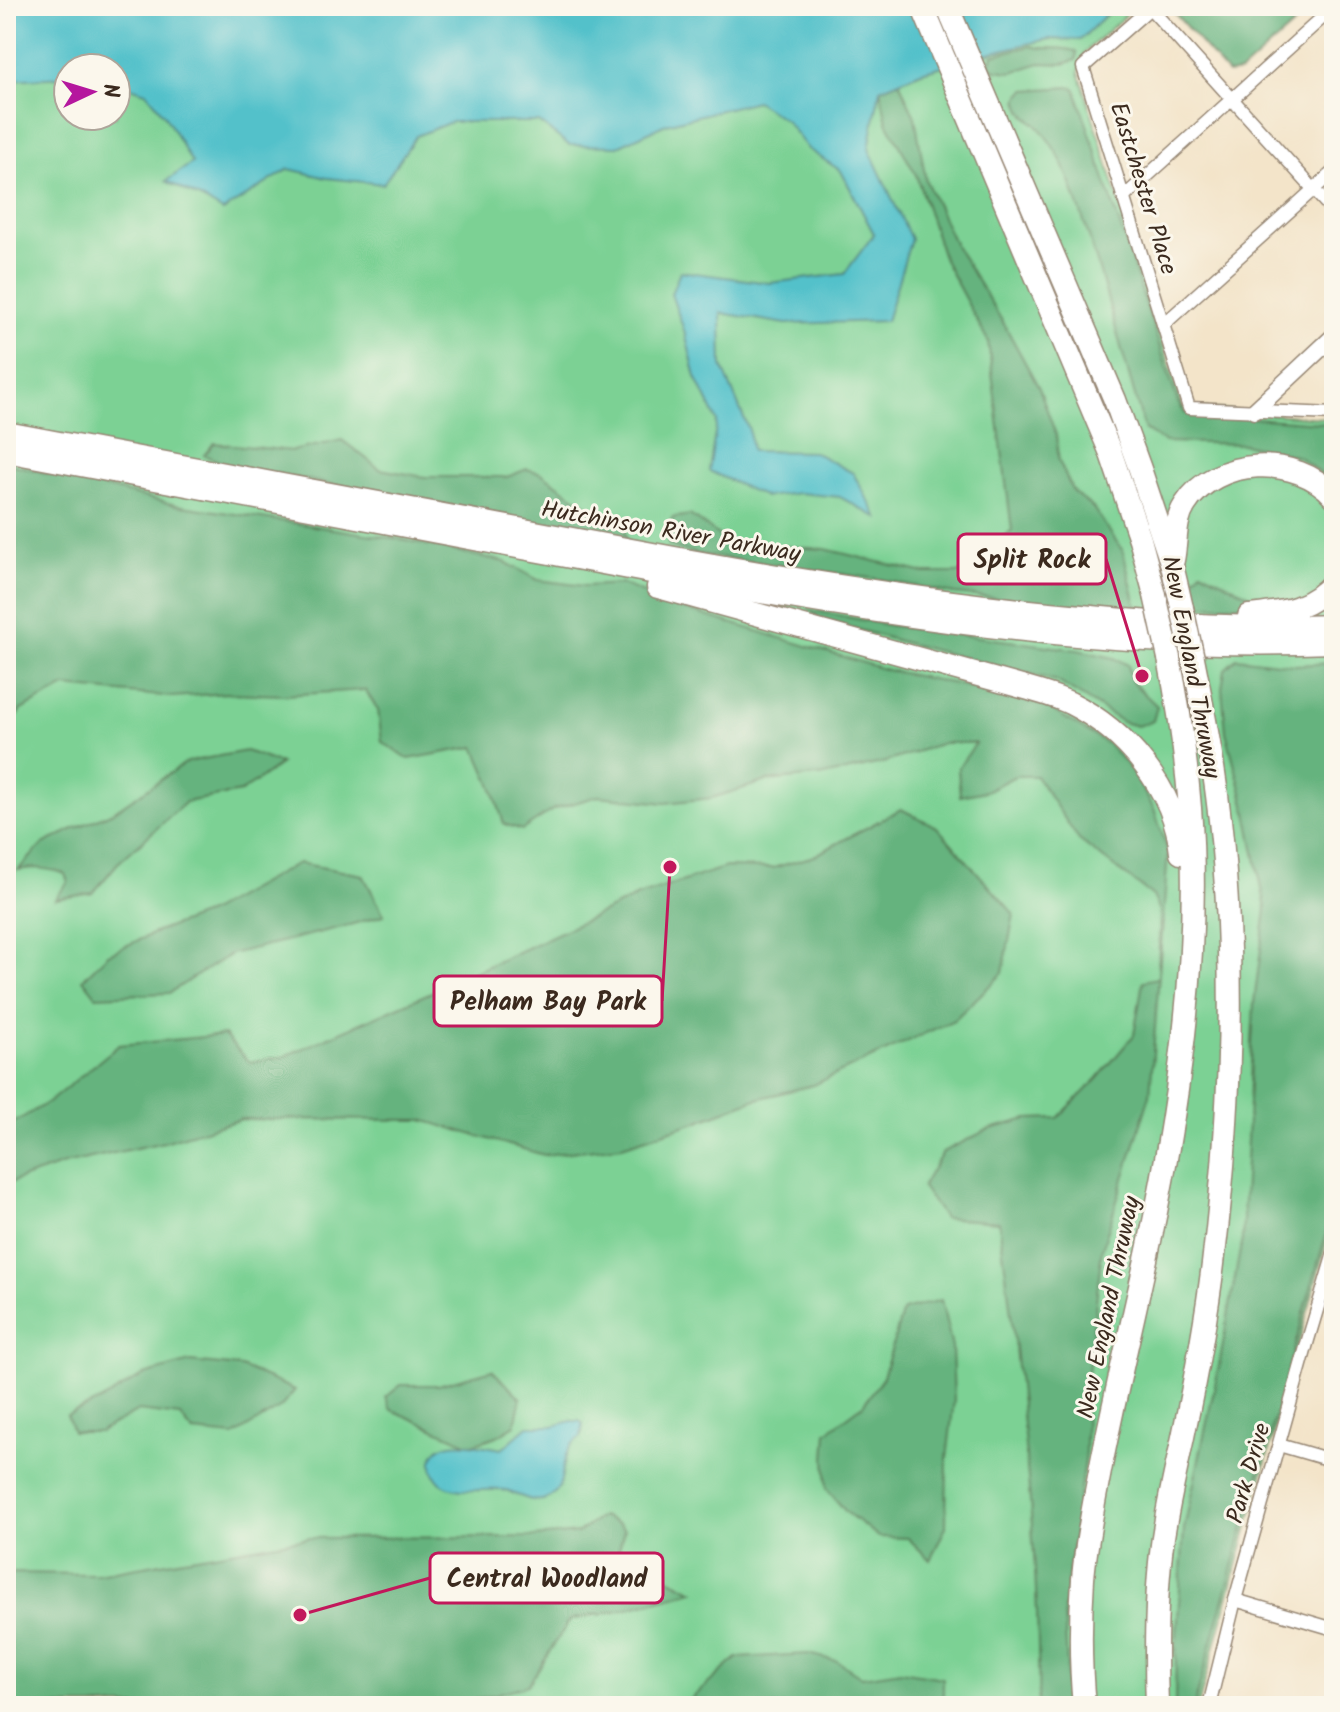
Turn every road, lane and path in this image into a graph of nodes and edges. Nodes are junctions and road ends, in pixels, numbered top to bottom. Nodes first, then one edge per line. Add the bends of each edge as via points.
1 (922, 6) edge
2 (947, 6) edge
3 (1334, 7) edge
4 (1233, 98) junction
5 (989, 133) junction
6 (1334, 171) edge
7 (1314, 189) junction
8 (1124, 197) junction
9 (1334, 212) edge
10 (1163, 325) junction
11 (1334, 336) edge
12 (1254, 411) junction
13 (1334, 414) edge
14 (6, 433) edge
15 (6, 451) edge
16 (1334, 496) edge
17 (606, 564) junction
18 (1172, 565) junction
19 (1334, 582) edge
20 (1174, 616) junction
21 (1334, 626) edge
22 (1334, 642) edge
23 (1192, 907) junction
24 (1334, 1253) edge
25 (1328, 1295) edge
26 (1279, 1445) junction
27 (1334, 1461) edge
28 (1235, 1600) junction
29 (1334, 1629) edge
30 (1084, 1706) edge
31 (1157, 1706) edge
32 (1209, 1706) edge

1 - 5 highway, New England Thruway
2 - 5 highway, New England Thruway
3 - 4 street
4 - 7 street
4 - 8 street
4 - 8 street, Eastchester Place via 1150,8 1083,67
5 - 18 highway, New England Thruway via 1115,400
5 - 23 highway, New England Thruway, bridge via 993,177 1110,451 1155,595 1183,739
6 - 7 street
7 - 9 street
7 - 10 street
8 - 10 street, Eastchester Place
10 - 12 street, Eastchester Place via 1189,408
11 - 12 street
12 - 13 street
14 - 20 highway, Hutchinson River Parkway via 770,576 971,605
15 - 17 highway, Hutchinson River Parkway
16 - 18 highway via 1315,479 1291,470 1253,467 1220,474 1197,490 1182,510
17 - 22 highway, Hutchinson River Parkway via 839,605 1013,628 1177,641
17 - 23 highway via 648,584 1042,693 1080,709 1124,742 1160,791 1175,826
18 - 20 highway, New England Thruway
19 - 20 highway via 1313,601 1291,610
20 - 21 highway, Hutchinson River Parkway via 1248,627
20 - 31 highway, New England Thruway, bridge via 1193,658 1209,742 1222,847 1229,1056 1213,1266 1161,1553
23 - 30 highway, New England Thruway via 1184,1035 1163,1172 1090,1519 1081,1615
24 - 25 street, Park Drive
25 - 26 street, Park Drive via 1308,1340
26 - 27 street
26 - 28 street, Park Drive
28 - 29 street
28 - 32 street, Park Drive

